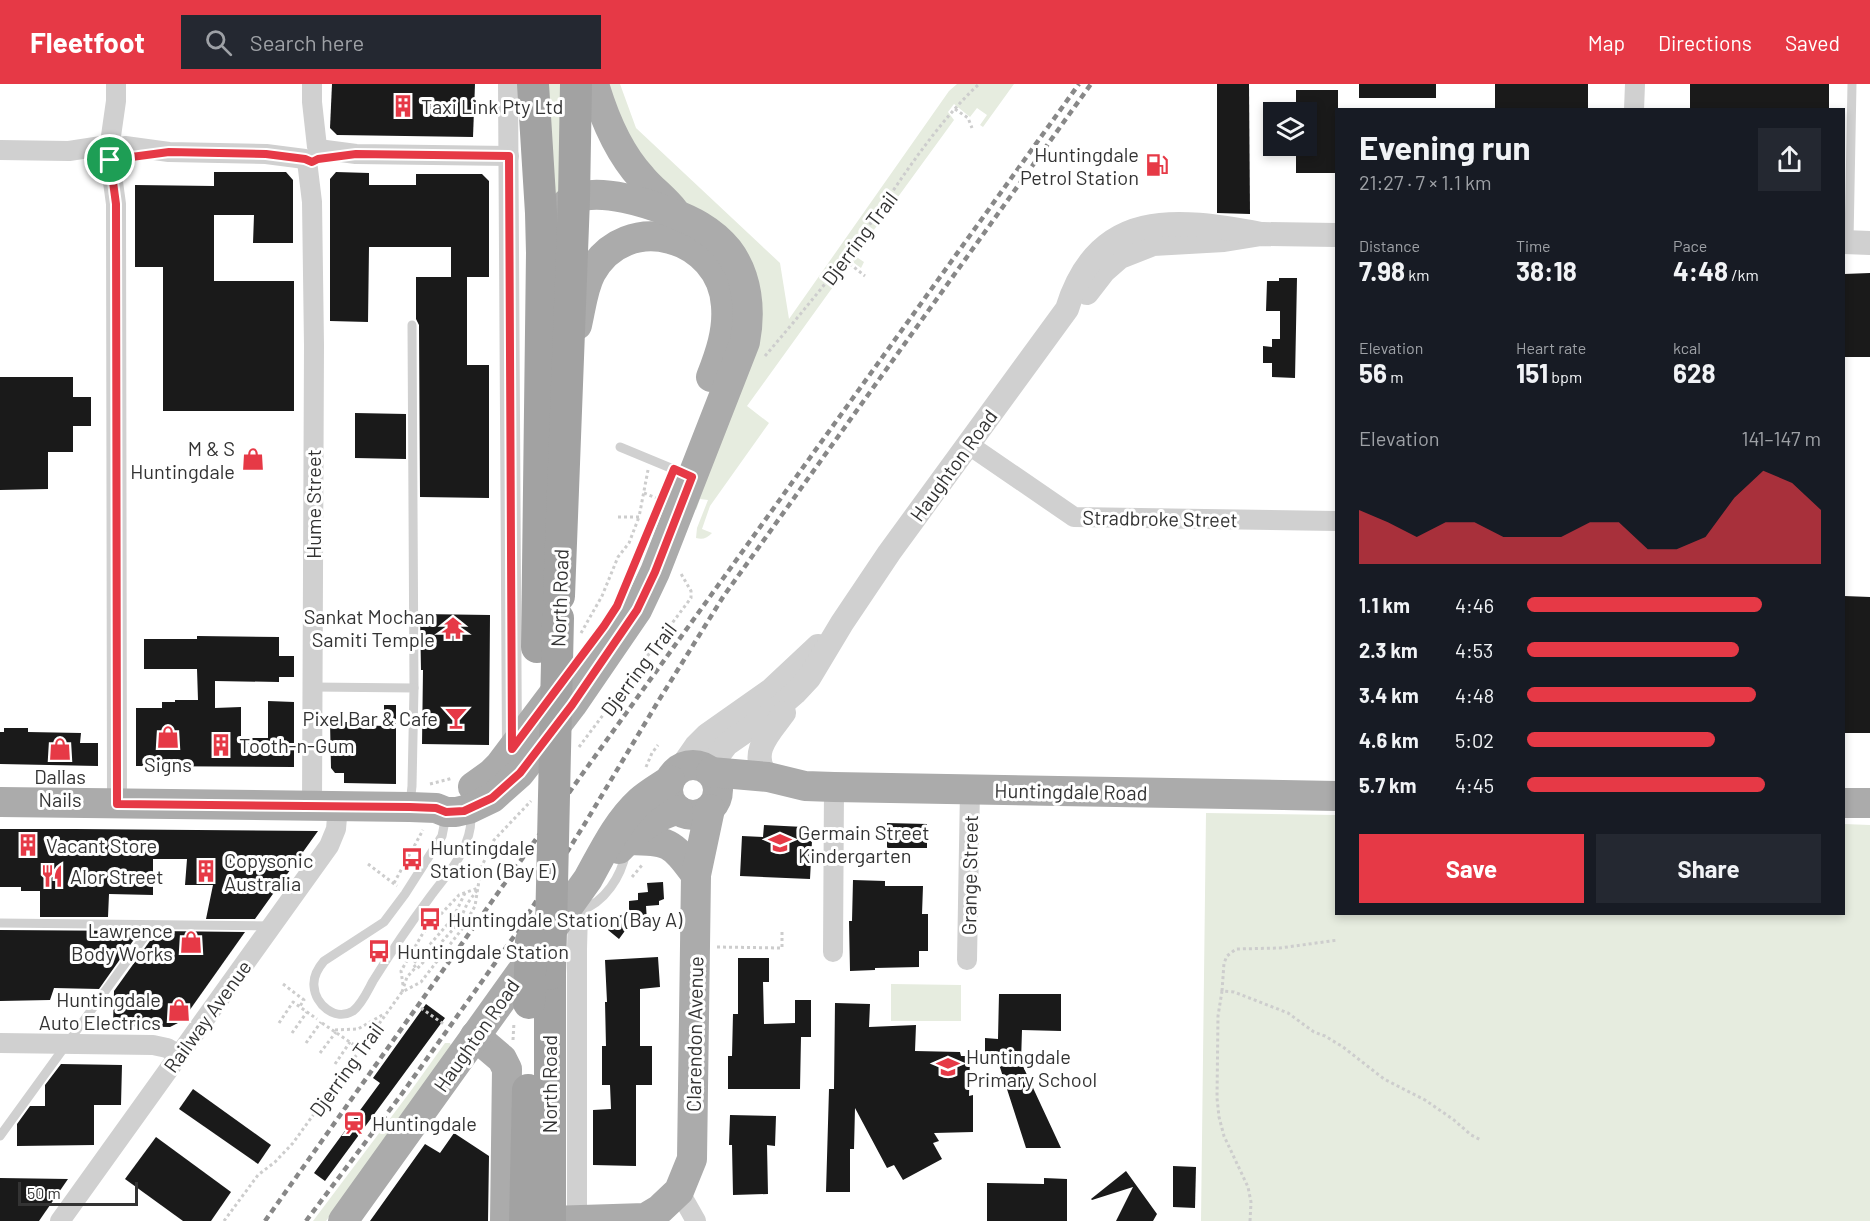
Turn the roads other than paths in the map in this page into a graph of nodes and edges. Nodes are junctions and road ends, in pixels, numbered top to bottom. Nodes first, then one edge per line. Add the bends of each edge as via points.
1 (508, 84) edge
2 (533, 84) edge
3 (576, 84) edge
4 (594, 84) edge
5 (1635, 84) edge
6 (1852, 84) edge
7 (116, 93) edge
8 (312, 93) edge
9 (1634, 108) edge
10 (0, 150) edge
11 (116, 152) junction
12 (312, 154) junction
13 (509, 156) junction
14 (574, 199) junction
15 (676, 214) junction
16 (1335, 235) edge
17 (509, 237) junction
18 (1854, 242) edge
19 (542, 270) junction
20 (412, 325) dead end
21 (568, 363) junction
22 (969, 445) junction
23 (620, 447) dead end
24 (672, 468) junction
25 (1335, 521) edge
26 (842, 623) junction
27 (804, 684) junction
28 (313, 687) junction
29 (414, 688) junction
30 (512, 749) junction
31 (675, 775) junction
32 (768, 777) junction
33 (712, 787) junction
34 (820, 787) junction
35 (970, 789) junction
36 (1335, 796) edge
37 (0, 802) edge
38 (442, 803) junction
39 (1845, 803) edge
40 (1870, 803) edge
41 (117, 804) junction
42 (325, 805) junction
43 (679, 811) junction
44 (627, 840) junction
45 (696, 875) junction
46 (588, 879) junction
47 (570, 913) junction
48 (0, 923) edge
49 (153, 925) junction
50 (272, 926) junction
51 (833, 952) dead end
52 (967, 960) dead end
53 (475, 1036) junction
54 (0, 1043) edge
55 (67, 1044) junction
56 (179, 1055) junction
57 (0, 1136) edge
58 (670, 1207) edge
59 (559, 1220) edge
60 (60, 1221) edge
61 (343, 1221) edge
62 (505, 1221) edge
63 (525, 1221) edge
64 (696, 1221) edge

1 - 13 street
2 - 19 highway, North Road
3 - 14 highway, North Road
4 - 15 main road via 604,118 630,162
5 - 9 street
6 - 18 lane
7 - 11 street
8 - 12 street, Hume Street
10 - 11 street
11 - 12 street
11 - 41 street
12 - 13 street
12 - 28 street, Hume Street
13 - 17 street
14 - 15 main road via 616,196
14 - 19 main road via 562,209 558,237
14 - 21 highway, North Road
15 - 24 main road via 701,226 728,251 744,284 748,325 745,342
16 - 22 street, Haughton Road via 1261,234 1165,242 1141,237 1081,299 1066,309
17 - 19 street
17 - 30 street
19 - 63 highway, North Road, bridge
20 - 29 lane
21 - 24 main road via 589,277 611,249 635,238 663,237 686,244 704,257 717,272 723,288 726,329 721,353
21 - 59 highway, North Road, bridge via 550,974 549,1177
22 - 25 street, Stradbroke Street via 1074,517
22 - 26 street, Haughton Road
23 - 24 lane
24 - 30 main road via 617,606
24 - 38 main road via 655,572 637,610 572,705 520,773 492,798
26 - 27 street, Haughton Road
26 - 31 street, Haughton Road via 771,690 707,735
27 - 32 street via 762,744 760,763
27 - 33 street, Haughton Road via 772,713 727,744 714,761
28 - 29 lane
28 - 42 street, Hume Street
29 - 38 lane via 412,786
30 - 38 main road via 483,781
31 - 33 main road via 688,766 697,766
31 - 43 main road via 668,790
31 - 46 main road, Haughton Road via 639,802 624,819
32 - 33 main road, Huntingdale Road
32 - 34 main road, Huntingdale Road
33 - 34 main road, Huntingdale Road via 741,793
33 - 43 main road via 700,814
33 - 45 main road, Clarendon Avenue
34 - 35 main road, Huntingdale Road
34 - 51 street
35 - 36 main road, Huntingdale Road
35 - 52 street, Grange Street
37 - 41 main road
38 - 38 lane via 471,815 471,828 461,854 390,952 358,1006 341,1014 327,1010 315,994 319,968 384,922 405,894 442,836
38 - 42 main road
39 - 40 main road
41 - 42 main road
42 - 50 street, Railway Avenue via 336,829 329,846
43 - 44 main road, Haughton Road via 660,815
43 - 45 main road, Clarendon Avenue
44 - 45 main road via 669,844
44 - 46 main road, Haughton Road
44 - 47 lane via 625,860 615,881 598,902
45 - 58 main road, Clarendon Avenue via 692,1159
46 - 47 main road, Haughton Road
47 - 53 main road, Haughton Road
47 - 59 street, North Road
48 - 49 lane
49 - 50 lane
49 - 55 lane
50 - 56 street, Railway Avenue
53 - 61 main road, Haughton Road
53 - 62 main road via 502,1059 507,1069
54 - 55 street
55 - 56 street via 153,1045
55 - 57 lane
56 - 60 street, Railway Avenue
58 - 59 main road via 645,1218
58 - 64 street

